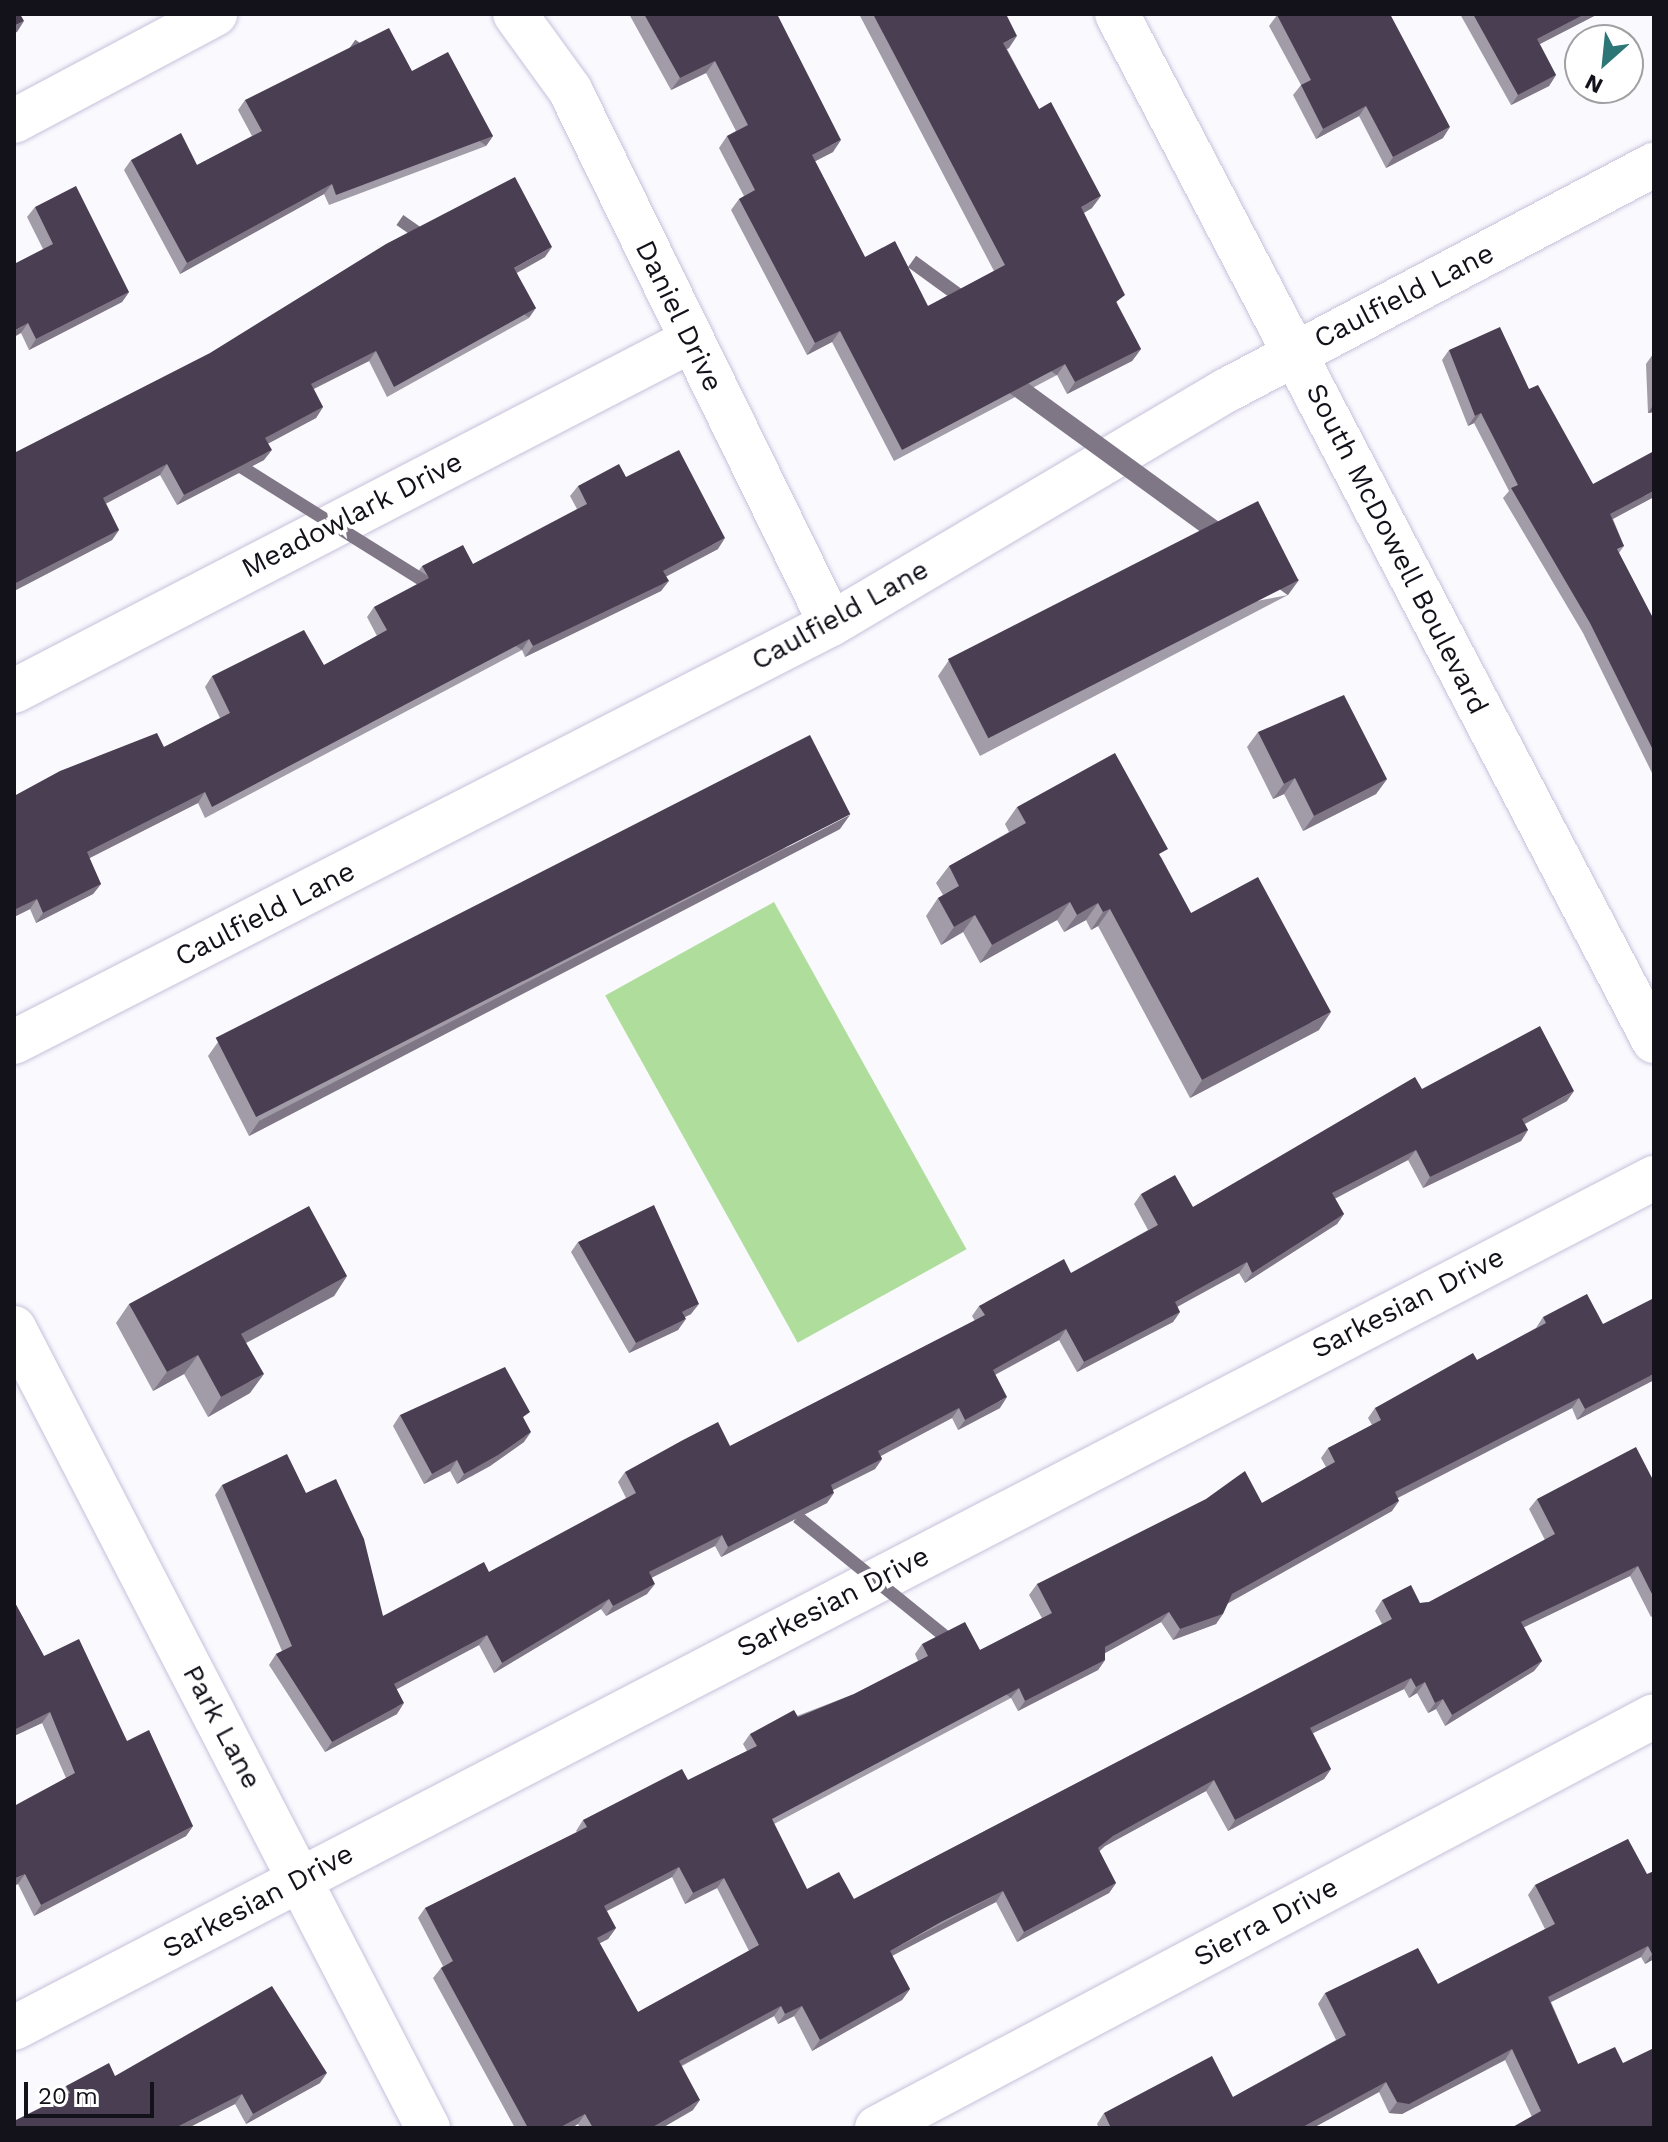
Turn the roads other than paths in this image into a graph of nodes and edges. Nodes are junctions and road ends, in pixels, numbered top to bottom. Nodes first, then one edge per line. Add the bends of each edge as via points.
1 (215, 14) edge
2 (515, 14) edge
3 (1117, 14) edge
4 (14, 121) edge
5 (1654, 165) edge
6 (690, 341) junction
7 (1295, 352) junction
8 (831, 624) junction
9 (14, 691) edge
10 (1654, 1041) edge
11 (14, 1042) edge
12 (1654, 1178) edge
13 (14, 1328) edge
14 (1654, 1716) edge
15 (300, 1879) junction
16 (14, 2028) edge
17 (428, 2128) edge
18 (877, 2128) edge

1 - 4 street
2 - 6 street, Daniel Drive via 570,90
3 - 7 street, South McDowell Boulevard
5 - 7 street, Caulfield Lane
6 - 8 street, Daniel Drive
6 - 9 street, Meadowlark Drive
7 - 8 street, Caulfield Lane
7 - 10 street, South McDowell Boulevard
8 - 11 street, Caulfield Lane
12 - 15 street, Sarkesian Drive
13 - 15 street, Park Lane
14 - 18 street, Sierra Drive
15 - 16 street, Sarkesian Drive
15 - 17 street, Park Lane

